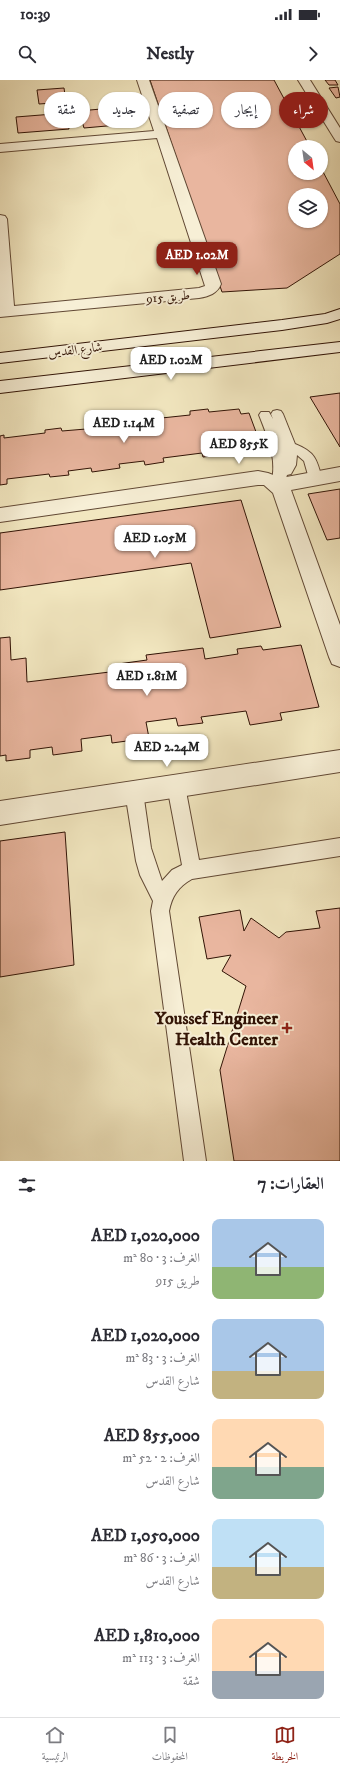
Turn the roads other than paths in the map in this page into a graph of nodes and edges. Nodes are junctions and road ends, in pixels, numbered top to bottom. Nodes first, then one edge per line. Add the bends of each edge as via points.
1 (143, 80) edge
2 (304, 80) edge
3 (162, 134) junction
4 (340, 138) edge
5 (0, 148) edge
6 (0, 219) edge
7 (3, 312) edge
8 (340, 314) edge
9 (340, 347) edge
10 (0, 358) edge
11 (0, 386) edge
12 (289, 447) junction
13 (340, 474) edge
14 (316, 479) junction
15 (280, 480) junction
16 (0, 515) edge
17 (340, 657) edge
18 (340, 761) edge
19 (176, 786) junction
20 (134, 792) junction
21 (0, 813) edge
22 (340, 847) edge
23 (192, 870) junction
24 (162, 899) junction
25 (195, 1161) edge

1 - 3 street, طريق 915
2 - 4 street
3 - 5 street
3 - 7 street, طريق 915 via 213,284 210,290
6 - 7 street
8 - 10 street, شارع القدس via 282,325
9 - 11 street, شارع القدس
12 - 14 lane via 310,457
12 - 15 lane via 290,466
12 - 15 lane via 271,415 280,456
13 - 14 street
14 - 15 street
15 - 16 street via 258,478
15 - 17 street
18 - 19 street
19 - 20 street
19 - 23 lane
20 - 21 street
20 - 24 lane via 146,866 154,888
22 - 23 lane
23 - 24 lane via 176,877
24 - 25 lane via 160,911

